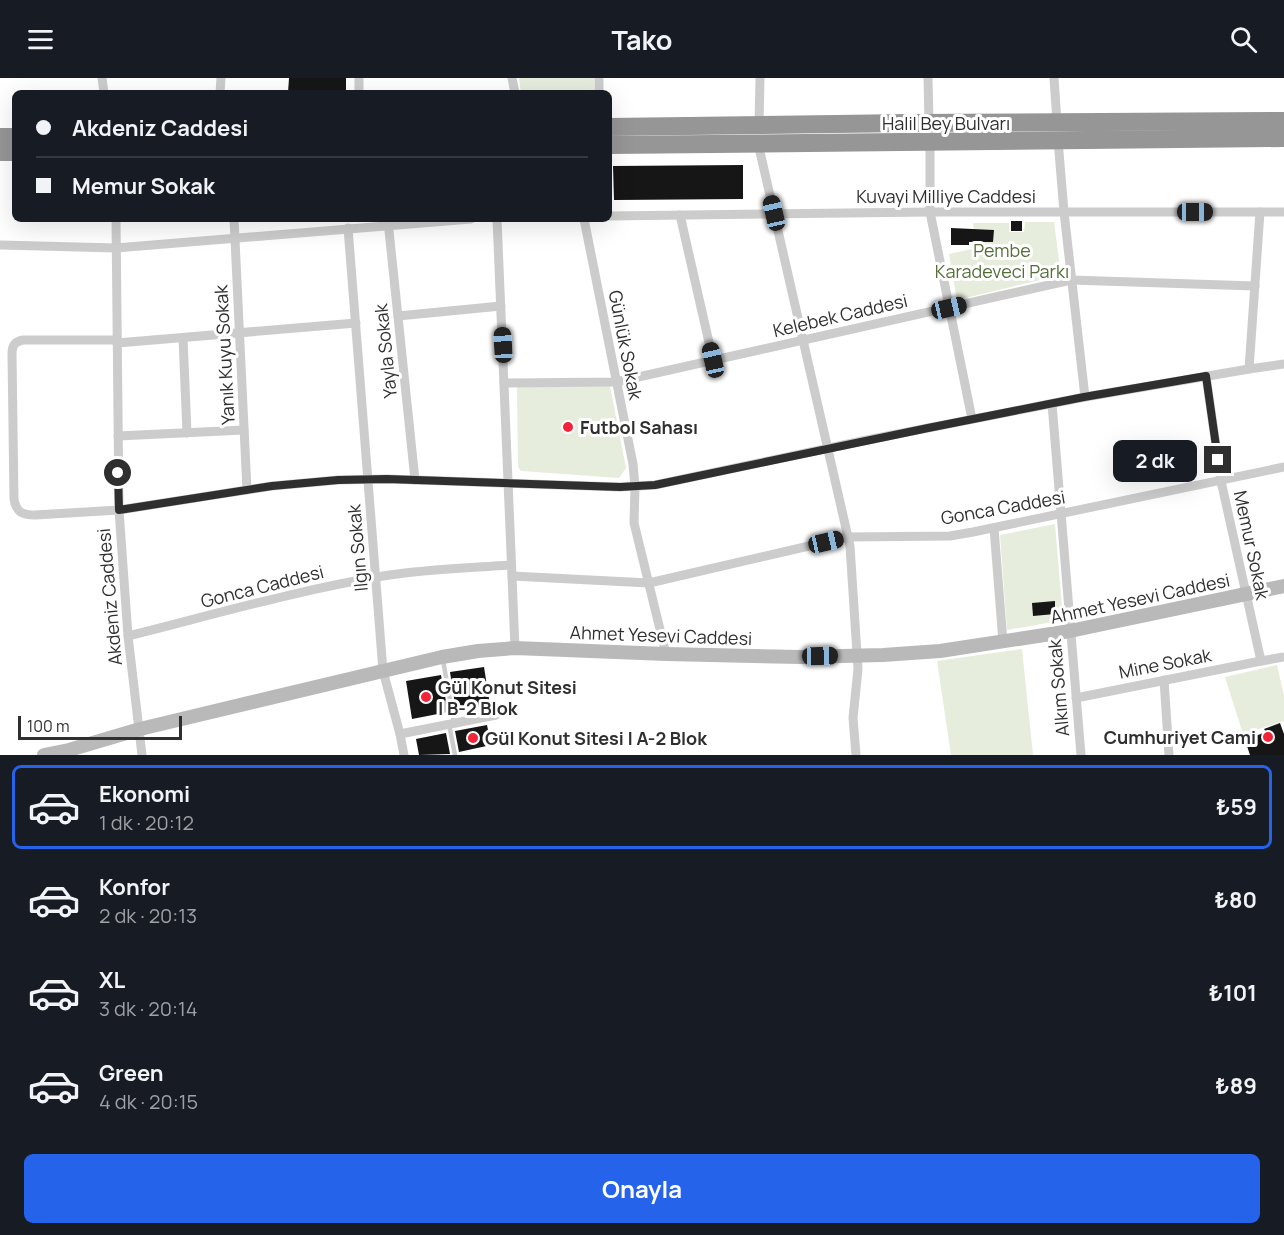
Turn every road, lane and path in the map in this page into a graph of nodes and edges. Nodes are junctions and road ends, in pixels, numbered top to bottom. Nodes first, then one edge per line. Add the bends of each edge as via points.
1 (760, 78) edge
2 (928, 78) edge
3 (1054, 78) edge
4 (1284, 121) edge
5 (929, 122) junction
6 (612, 127) edge
7 (1058, 131) junction
8 (758, 134) junction
9 (1284, 138) edge
10 (930, 142) junction
11 (612, 145) edge
12 (930, 212) junction
13 (1064, 212) junction
14 (1260, 212) junction
15 (1284, 212) edge
16 (774, 213) junction
17 (680, 215) junction
18 (612, 216) edge
19 (116, 222) edge
20 (234, 222) edge
21 (388, 222) edge
22 (497, 222) edge
23 (585, 222) edge
24 (348, 228) junction
25 (235, 238) junction
26 (0, 245) edge
27 (116, 248) junction
28 (1071, 280) junction
29 (1255, 285) junction
30 (501, 306) junction
31 (949, 308) junction
32 (398, 316) junction
33 (356, 323) junction
34 (239, 333) junction
35 (183, 338) junction
36 (804, 340) junction
37 (117, 342) junction
38 (713, 360) junction
39 (1284, 364) edge
40 (1248, 369) junction
41 (1206, 376) junction
42 (616, 382) junction
43 (504, 383) junction
44 (1084, 397) junction
45 (1052, 404) junction
46 (972, 419) junction
47 (244, 430) junction
48 (187, 433) junction
49 (118, 436) junction
50 (828, 448) junction
51 (1284, 467) edge
52 (368, 479) junction
53 (415, 480) junction
54 (1221, 481) junction
55 (509, 484) junction
56 (635, 487) junction
57 (247, 490) junction
58 (119, 510) junction
59 (1061, 514) junction
60 (994, 528) junction
61 (848, 537) junction
62 (512, 565) junction
63 (512, 576) junction
64 (376, 578) junction
65 (648, 583) junction
66 (1284, 586) edge
67 (1246, 594) junction
68 (1070, 631) junction
69 (128, 636) junction
70 (1003, 642) junction
71 (515, 648) junction
72 (666, 654) junction
73 (858, 656) junction
74 (442, 657) junction
75 (1284, 657) edge
76 (1261, 661) junction
77 (383, 671) junction
78 (1164, 680) junction
79 (1076, 698) junction
80 (496, 715) dead end
81 (452, 724) junction
82 (140, 729) junction
83 (400, 735) junction
84 (44, 755) edge
85 (142, 755) edge
86 (404, 755) edge
87 (455, 755) edge
88 (856, 755) edge
89 (1081, 755) edge
90 (1170, 755) edge

1 - 8 street
2 - 5 street
3 - 7 street
4 - 7 highway, Halil Bey Bulvarı
5 - 7 highway, Halil Bey Bulvarı
5 - 8 highway, Halil Bey Bulvarı
6 - 8 highway, Halil Bey Bulvarı
7 - 9 highway, Halil Bey Bulvarı
7 - 10 highway, Halil Bey Bulvarı
7 - 13 street
8 - 10 highway, Halil Bey Bulvarı
8 - 11 highway, Halil Bey Bulvarı
8 - 16 street
10 - 12 street
12 - 13 street, Kuvayi Milliye Caddesi
12 - 16 street, Kuvayi Milliye Caddesi
12 - 31 street
13 - 14 street, Kuvayi Milliye Caddesi
13 - 28 street
14 - 15 street, Kuvayi Milliye Caddesi
14 - 29 street
16 - 17 street, Kuvayi Milliye Caddesi
16 - 36 street
17 - 18 street, Kuvayi Milliye Caddesi
17 - 38 street
19 - 27 street, Akdeniz Caddesi
20 - 25 street, Yanık Kuyu Sokak
21 - 24 street
21 - 32 street, Yayla Sokak
22 - 30 street
23 - 42 street, Günlük Sokak
24 - 25 street
24 - 33 street, Ilgın Sokak
25 - 27 street
25 - 34 street, Yanık Kuyu Sokak
26 - 27 street
27 - 37 street, Akdeniz Caddesi
28 - 29 street, Kelebek Caddesi
28 - 31 street, Kelebek Caddesi
28 - 44 street
29 - 40 street
30 - 32 street
30 - 43 street
31 - 36 street, Kelebek Caddesi
31 - 46 street
32 - 53 street, Yayla Sokak
33 - 34 street
33 - 52 street, Ilgın Sokak
34 - 35 street
34 - 47 street, Yanık Kuyu Sokak
35 - 37 street
35 - 48 street
36 - 38 street, Kelebek Caddesi
36 - 50 street
37 - 49 street, Akdeniz Caddesi
37 - 58 street via 23,340 13,345 12,354 17,509 29,515
38 - 42 street, Kelebek Caddesi
39 - 40 street
40 - 41 street
41 - 44 street
41 - 54 street, Memur Sokak
42 - 43 street, Kelebek Caddesi
42 - 56 street, Günlük Sokak
43 - 55 street
44 - 45 street
45 - 46 street
45 - 59 street, Alkım Sokak
46 - 50 street
47 - 48 street
47 - 57 street, Yanık Kuyu Sokak
48 - 49 street
49 - 58 street, Akdeniz Caddesi
50 - 56 street
50 - 61 street
51 - 54 street, Gonca Caddesi
52 - 53 street
52 - 57 street
52 - 64 street, Ilgın Sokak
53 - 55 street
54 - 59 street, Gonca Caddesi
54 - 67 street, Memur Sokak
55 - 56 street
55 - 62 street
56 - 65 street, Günlük Sokak via 634,523
57 - 58 street
58 - 69 street, Akdeniz Caddesi
59 - 60 street, Gonca Caddesi
59 - 68 street, Alkım Sokak
60 - 61 street, Gonca Caddesi via 950,536
60 - 70 street
61 - 65 street, Gonca Caddesi
61 - 73 street
62 - 63 street
62 - 64 street, Gonca Caddesi
63 - 65 street, Gonca Caddesi
63 - 71 street
64 - 69 street, Gonca Caddesi
64 - 77 street, Ilgın Sokak
65 - 72 street, Günlük Sokak
66 - 67 street, Ahmet Yesevi Caddesi
67 - 68 street, Ahmet Yesevi Caddesi
67 - 76 street, Memur Sokak
68 - 70 street, Ahmet Yesevi Caddesi
68 - 79 street, Alkım Sokak
69 - 82 street, Akdeniz Caddesi
70 - 73 street, Ahmet Yesevi Caddesi
71 - 72 street, Ahmet Yesevi Caddesi
71 - 74 street, Ahmet Yesevi Caddesi
72 - 73 street, Ahmet Yesevi Caddesi
73 - 88 street via 853,718
74 - 77 street, Ahmet Yesevi Caddesi
74 - 81 lane
75 - 76 street
76 - 78 street, Mine Sokak
77 - 82 street, Ahmet Yesevi Caddesi
77 - 83 street, Ilgın Sokak
78 - 79 street, Mine Sokak
78 - 90 street
79 - 89 street, Alkım Sokak
80 - 81 street
81 - 83 street
81 - 87 lane
82 - 84 street, Ahmet Yesevi Caddesi
82 - 85 street, Akdeniz Caddesi
83 - 86 street, Ilgın Sokak

